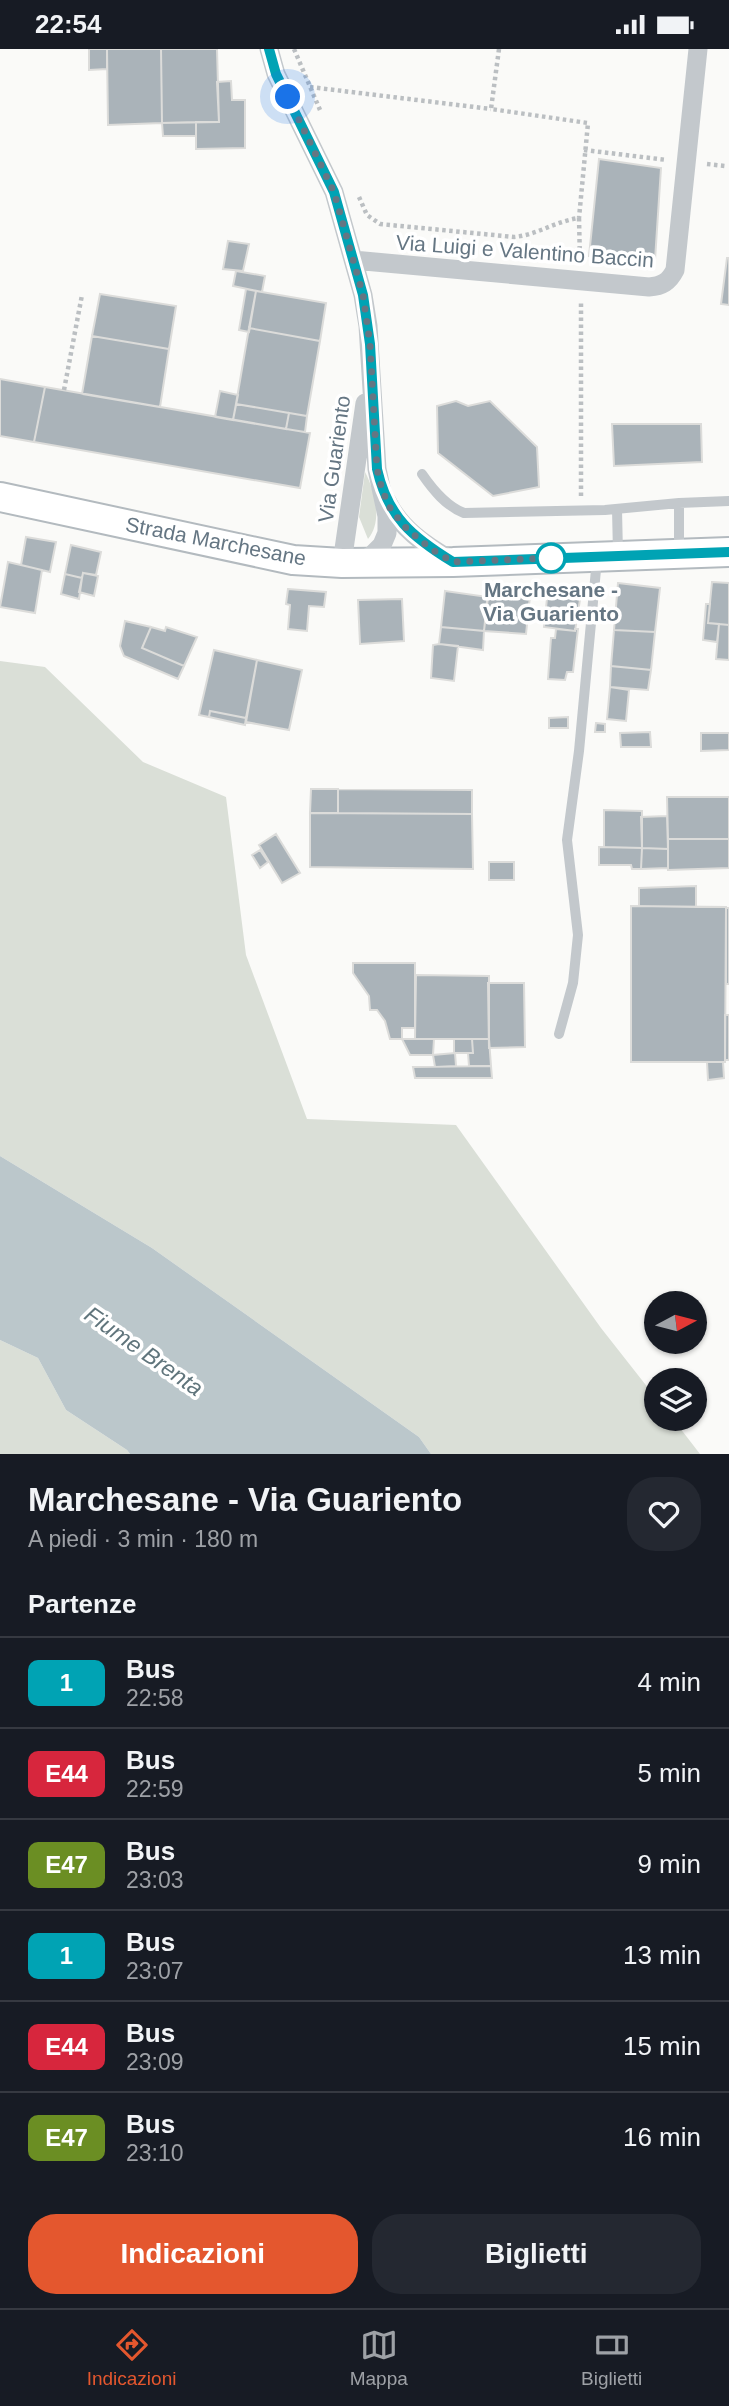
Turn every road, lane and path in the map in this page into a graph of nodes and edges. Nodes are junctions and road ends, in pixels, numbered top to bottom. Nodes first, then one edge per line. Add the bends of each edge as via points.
1 (269, 49) edge
2 (294, 49) edge
3 (499, 49) edge
4 (698, 49) edge
5 (310, 87) junction
6 (491, 109) junction
7 (323, 117) dead end
8 (584, 151) junction
9 (673, 160) dead end
10 (696, 163) dead end
11 (725, 166) dead end
12 (356, 190) dead end
13 (579, 218) junction
14 (353, 260) junction
15 (580, 268) dead end
16 (580, 291) dead end
17 (82, 295) dead end
18 (371, 361) junction
19 (64, 390) dead end
20 (422, 474) dead end
21 (382, 490) junction
22 (0, 497) edge
23 (581, 502) dead end
24 (729, 502) edge
25 (679, 503) junction
26 (617, 509) junction
27 (729, 552) edge
28 (680, 554) junction
29 (607, 556) junction
30 (453, 562) junction
31 (352, 563) junction
32 (559, 1034) dead end

1 - 14 street, Via Guariento via 276,74 334,192
2 - 5 path
3 - 6 path
4 - 14 street, Via Luigi e Valentino Baccin via 674,269 664,284 649,287
5 - 6 path
5 - 7 path
6 - 8 path via 587,123
8 - 9 path
8 - 13 path
10 - 11 path
12 - 13 path via 367,215 380,224 514,237
13 - 15 path
14 - 18 street, Via Guariento via 363,295
16 - 23 path
17 - 19 path
18 - 21 street, Via Guariento
18 - 31 street, Via Guariento
20 - 26 lane via 433,490 464,513
21 - 30 street, Via Guariento via 407,529
21 - 31 street, Via Guariento via 387,533 377,550
22 - 31 main road, Strada Marchesane via 292,560
24 - 25 lane
25 - 26 lane
25 - 28 lane
26 - 29 lane
27 - 28 main road, Strada Marchesane
28 - 29 main road, Strada Marchesane
29 - 30 main road, Strada Marchesane
29 - 32 lane via 593,609 568,840 578,936 573,983
30 - 31 main road, Strada Marchesane

